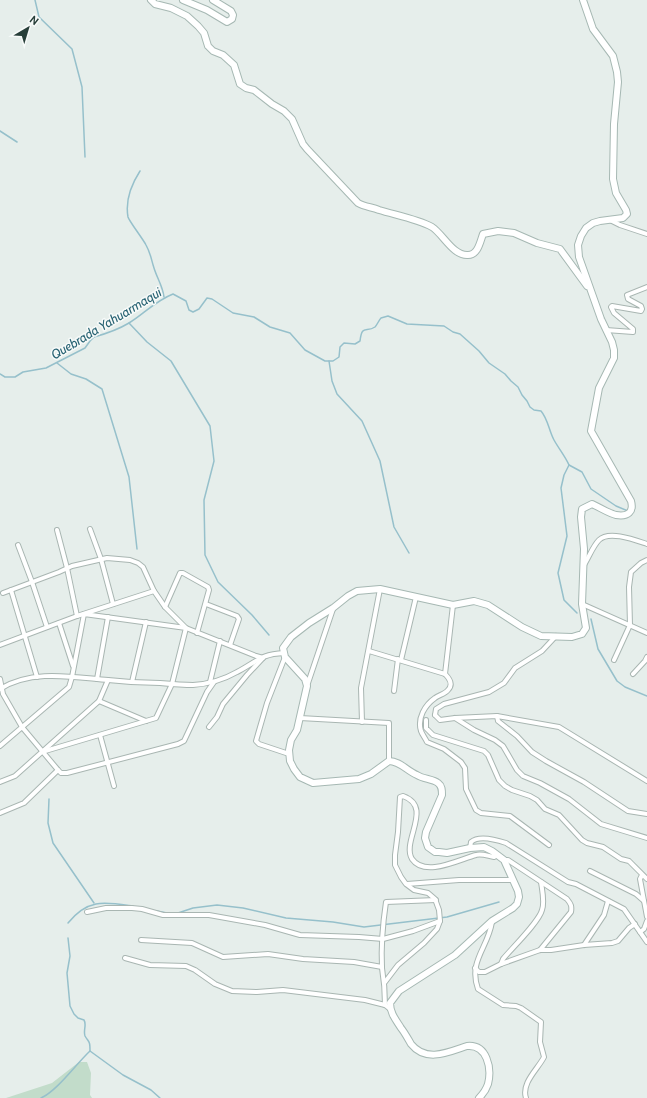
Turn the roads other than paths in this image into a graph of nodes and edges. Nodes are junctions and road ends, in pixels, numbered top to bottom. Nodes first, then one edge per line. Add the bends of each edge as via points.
1 (151, 0) edge
2 (183, 0) edge
3 (213, 0) edge
4 (583, 0) edge
5 (610, 220) junction
6 (647, 234) edge
7 (647, 288) edge
8 (591, 290) junction
9 (606, 330) junction
10 (90, 529) dead end
11 (57, 530) dead end
12 (647, 544) edge
13 (18, 546) dead end
14 (101, 559) junction
15 (647, 560) edge
16 (583, 567) junction
17 (67, 568) junction
18 (32, 582) junction
19 (380, 589) junction
20 (11, 590) junction
21 (154, 591) junction
22 (3, 593) dead end
23 (416, 597) junction
24 (113, 604) junction
25 (206, 604) junction
26 (582, 604) junction
27 (453, 605) junction
28 (165, 607) junction
29 (333, 608) junction
30 (84, 614) junction
31 (76, 616) junction
32 (108, 617) junction
33 (146, 622) junction
34 (59, 623) junction
35 (630, 625) junction
36 (47, 627) junction
37 (186, 628) junction
38 (197, 633) junction
39 (647, 633) edge
40 (24, 636) junction
41 (556, 636) junction
42 (220, 641) junction
43 (0, 645) edge
44 (230, 645) junction
45 (369, 651) junction
46 (284, 655) junction
47 (647, 657) edge
48 (264, 658) junction
49 (399, 660) junction
50 (614, 660) dead end
51 (74, 668) junction
52 (445, 674) junction
53 (632, 674) dead end
54 (37, 677) junction
55 (72, 677) junction
56 (0, 679) edge
57 (97, 679) junction
58 (108, 680) junction
59 (132, 682) junction
60 (212, 682) junction
61 (172, 684) junction
62 (307, 686) junction
63 (1, 688) edge
64 (394, 691) dead end
65 (99, 701) junction
66 (435, 715) junction
67 (497, 716) junction
68 (300, 718) junction
69 (421, 718) junction
70 (455, 718) junction
71 (426, 720) junction
72 (146, 721) junction
73 (362, 722) junction
74 (22, 727) junction
75 (209, 727) dead end
76 (100, 735) junction
77 (0, 746) edge
78 (42, 752) junction
79 (289, 754) junction
80 (389, 760) junction
81 (108, 763) junction
82 (58, 770) junction
83 (647, 781) edge
84 (0, 782) edge
85 (114, 786) dead end
86 (0, 813) edge
87 (647, 814) edge
88 (647, 838) edge
89 (550, 845) dead end
90 (470, 848) junction
91 (497, 855) junction
92 (504, 860) junction
93 (590, 871) dead end
94 (642, 874) junction
95 (647, 879) edge
96 (513, 880) junction
97 (541, 882) junction
98 (406, 884) junction
99 (436, 900) junction
100 (608, 901) junction
101 (644, 901) junction
102 (87, 912) dead end
103 (647, 917) edge
104 (440, 921) junction
105 (492, 921) junction
106 (647, 921) edge
107 (635, 924) junction
108 (640, 932) junction
109 (383, 939) junction
110 (141, 940) dead end
111 (647, 942) edge
112 (584, 945) junction
113 (540, 950) junction
114 (125, 958) dead end
115 (501, 964) junction
116 (382, 967) junction
117 (475, 968) junction
118 (385, 982) junction
119 (388, 1007) junction
120 (480, 1098) edge
121 (526, 1098) edge

1 - 8 main road via 155,4 187,16 198,26 213,52 223,55 234,65 240,84 254,90 292,119 307,150 358,203 432,227 450,246 466,255 472,254 478,248 484,234 498,231 514,233 560,249
2 - 3 main road via 227,22 232,19 231,11
4 - 5 main road via 593,29 612,56 617,72 612,179 627,214 623,218
5 - 6 street
5 - 8 main road via 600,221 586,228 578,245 579,257
7 - 9 street via 627,295 628,299 641,306 641,311 611,307 633,332
8 - 9 main road
9 - 16 main road via 612,342 614,358 599,388 591,431 633,507 626,515 616,515 592,504 582,509
10 - 14 street
11 - 17 street
12 - 16 street via 606,535 598,540
13 - 18 street
14 - 17 street
14 - 21 street via 138,563 147,574
14 - 24 street
15 - 35 street via 631,572
16 - 26 main road
17 - 18 street
17 - 31 street
18 - 20 street
18 - 36 street
19 - 23 main road
19 - 29 main road via 357,591
19 - 45 street
20 - 22 street
20 - 40 street
21 - 24 street
21 - 28 street
23 - 27 main road
23 - 49 street
24 - 30 street
25 - 28 street via 209,589 180,573
25 - 38 street
25 - 44 street via 239,619
26 - 35 street
26 - 41 main road via 586,628 582,634 572,637
27 - 41 main road via 474,601 488,606 541,636
27 - 52 street
28 - 37 street
29 - 46 main road via 309,622 291,637 284,648
29 - 62 street
30 - 31 street
30 - 32 street
30 - 51 street
31 - 34 street
32 - 33 street
32 - 57 street
33 - 37 street
33 - 59 street
34 - 36 street
34 - 51 street
35 - 39 street
35 - 50 street
36 - 40 street
37 - 38 street
37 - 61 street
38 - 42 street
40 - 43 street
40 - 54 street
41 - 66 street via 542,651 515,668 504,683 489,692 444,704 436,710
42 - 44 street
42 - 60 street
44 - 48 street
45 - 49 street
45 - 73 street via 361,688
46 - 48 street via 274,654
46 - 62 main road via 305,679
46 - 79 street via 256,741
47 - 53 street
48 - 60 street
48 - 75 street via 247,674 223,704 216,720
49 - 52 street
49 - 64 street
51 - 55 street
52 - 69 street via 451,686 424,708
54 - 55 street
54 - 63 street via 24,678
55 - 57 street
55 - 74 street via 69,687
56 - 63 street
57 - 58 street
58 - 59 street
58 - 65 street
59 - 61 street
60 - 61 street via 193,685
60 - 81 street via 184,741
61 - 72 street via 156,718
62 - 68 main road
63 - 74 street
65 - 72 street
65 - 78 street
66 - 70 street via 440,720
66 - 71 street
67 - 70 street
67 - 83 street via 559,727
67 - 87 street via 498,721 532,752 628,811
68 - 73 street
68 - 79 main road via 291,740
69 - 71 street
69 - 89 street via 420,729 427,742 444,749 465,768 466,789 476,810 481,813 510,816
70 - 88 street via 503,746 523,776 569,799 601,824
71 - 94 street via 426,728 433,735 484,751 499,780 505,786 537,800 545,809 559,815 582,840 603,847 629,861
72 - 76 street
73 - 80 street via 390,723
74 - 77 street
74 - 78 street
76 - 78 street
76 - 81 street
78 - 82 street
78 - 84 street via 15,776
79 - 80 main road via 290,761 300,777 313,784 359,779 371,774
80 - 90 main road via 440,785 440,802 426,832 428,847 435,852 447,853
81 - 82 street via 67,773
81 - 85 street
82 - 86 street via 24,803
90 - 91 main road via 484,848
90 - 100 street via 471,842 477,839 506,843 568,882
91 - 92 main road
91 - 98 street via 476,855 439,867 420,865 410,854 418,814 413,802 401,796 394,855 395,865
92 - 96 main road
92 - 97 street via 508,860
93 - 101 street via 636,894
94 - 95 street
94 - 101 street via 640,879
96 - 98 street via 459,880
96 - 105 main road via 519,897 517,904
97 - 113 street via 567,899 572,907 571,912
97 - 115 street via 543,903 538,919
98 - 99 street
99 - 104 street
99 - 109 street via 386,902
100 - 107 street via 624,909
100 - 112 street via 604,914
101 - 103 street
102 - 109 street via 106,908 132,908 163,915 209,915 265,925 300,935
104 - 109 street
104 - 118 street via 437,929 398,965
105 - 117 street
105 - 119 main road via 455,955 399,991
106 - 108 street
107 - 108 street
107 - 112 street via 612,943
108 - 111 street
109 - 116 street
110 - 116 street via 192,943 224,957 268,954
112 - 113 street
113 - 115 street
114 - 119 street via 150,965 186,966 232,991 284,990 366,1000
115 - 117 street via 485,972 479,972
116 - 118 street
117 - 121 street via 478,989 503,1005 521,1008 541,1022 540,1042 544,1057 526,1086
118 - 119 street
119 - 120 main road via 411,1044 424,1054 435,1055 472,1046 480,1049 485,1054 489,1075 486,1090

